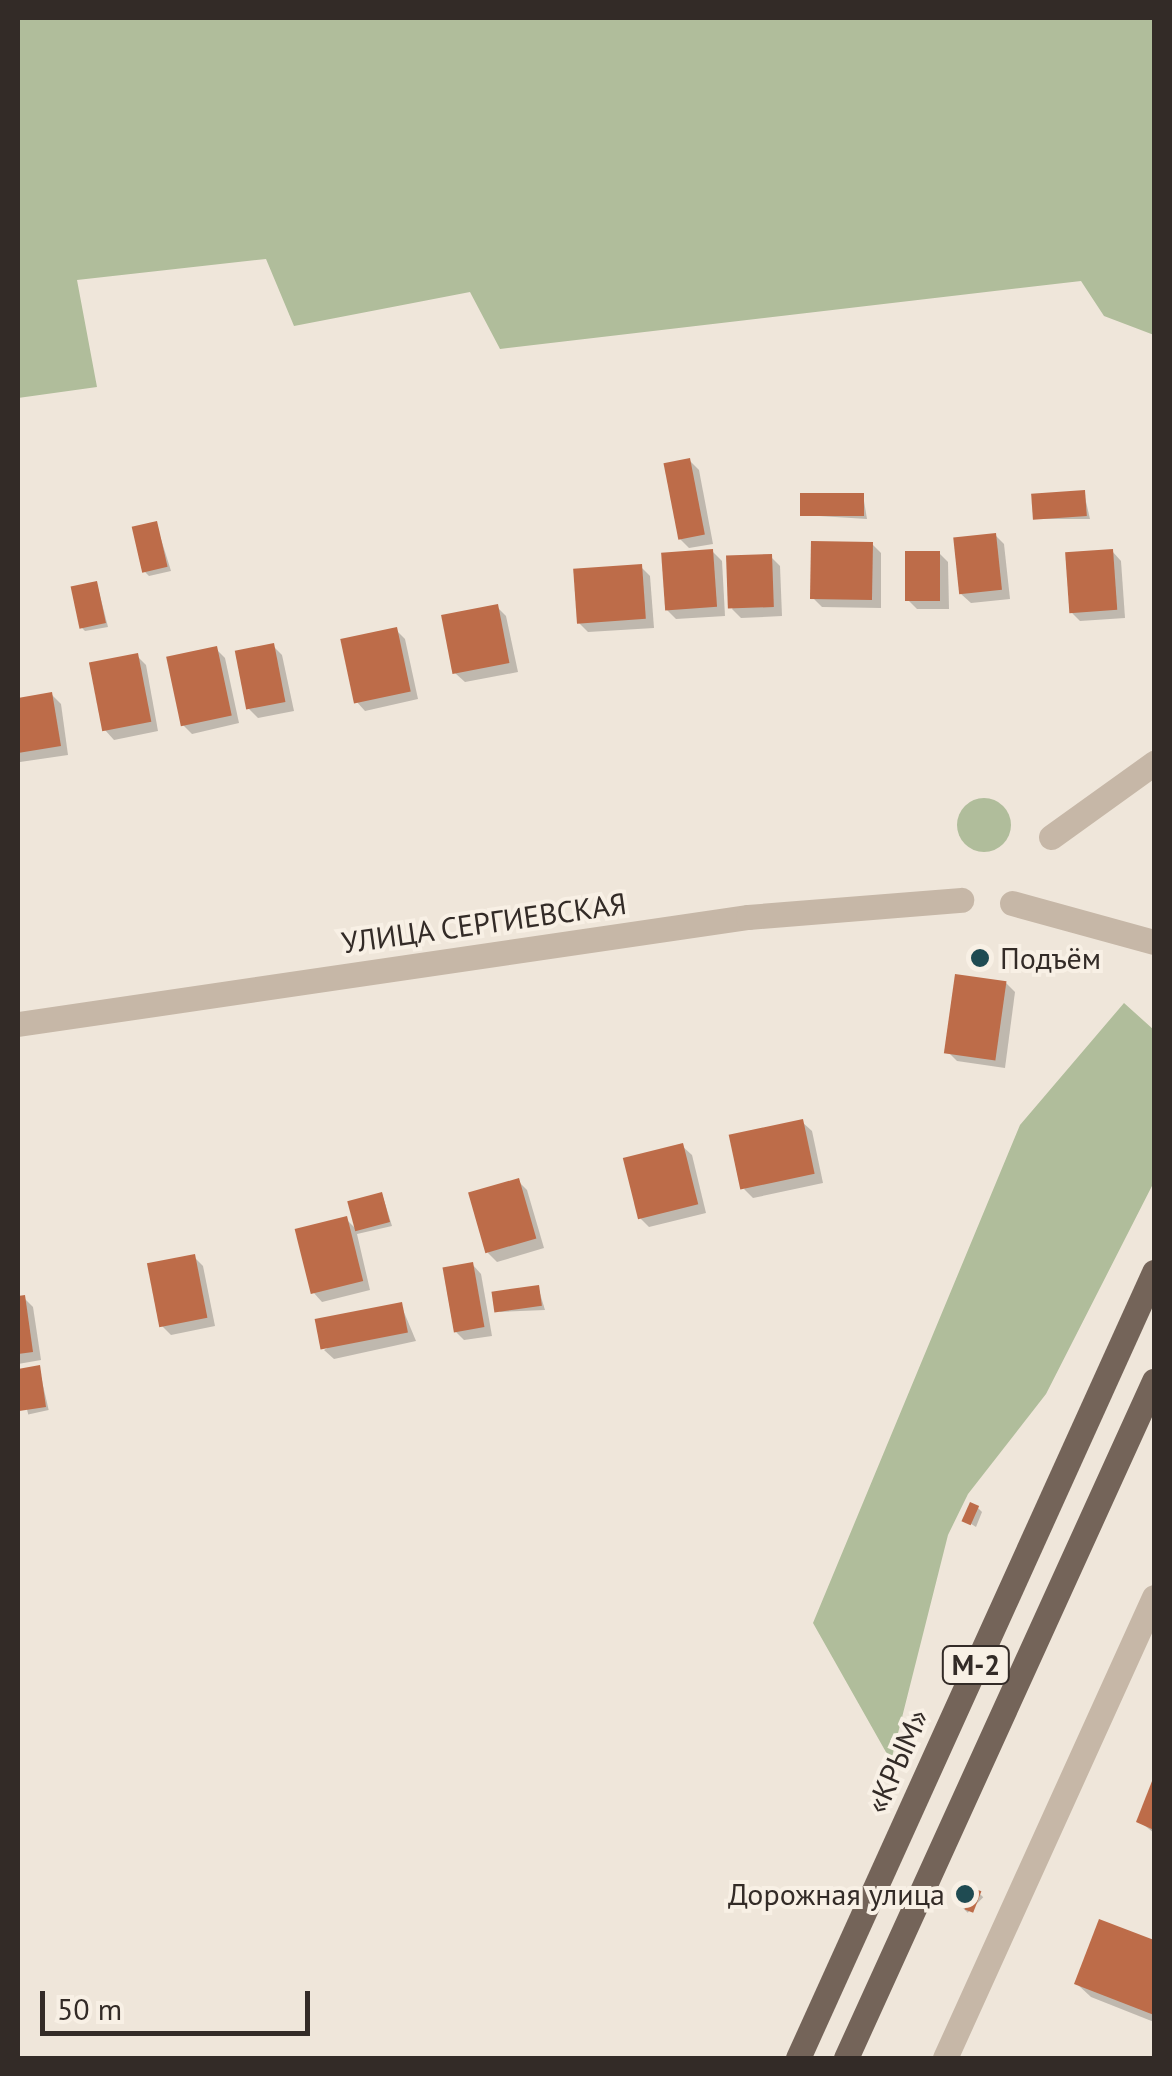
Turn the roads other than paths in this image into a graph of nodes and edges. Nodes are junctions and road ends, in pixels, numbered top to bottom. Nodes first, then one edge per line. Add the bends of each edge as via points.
1 (1154, 764) edge
2 (1051, 836) dead end
3 (961, 900) dead end
4 (1012, 904) dead end
5 (1154, 942) edge
6 (18, 1024) edge
7 (1154, 1272) edge
8 (1154, 1380) edge
9 (1154, 1597) edge
10 (798, 2058) edge
11 (846, 2058) edge
12 (945, 2058) edge

1 - 2 street
3 - 6 street, УЛИЦА СЕРГИЕВСКАЯ via 748,917
4 - 5 street
7 - 10 main road, «КРЫМ» / М-2
8 - 11 main road, М-2
9 - 12 street

